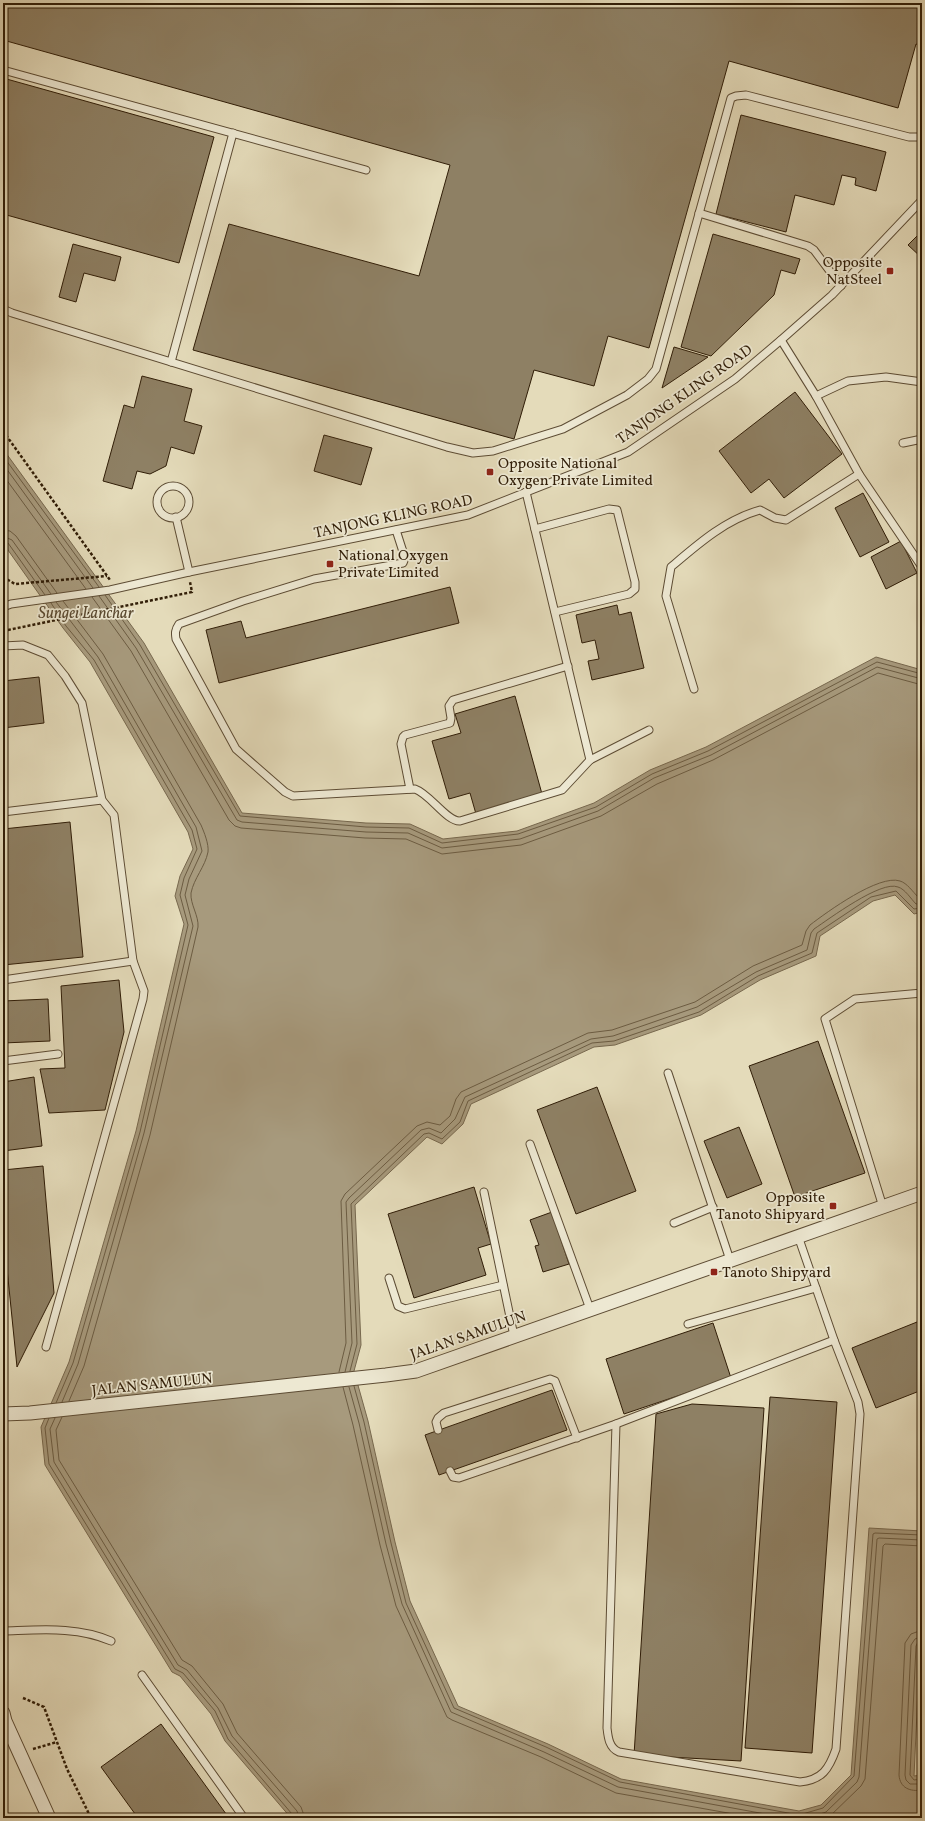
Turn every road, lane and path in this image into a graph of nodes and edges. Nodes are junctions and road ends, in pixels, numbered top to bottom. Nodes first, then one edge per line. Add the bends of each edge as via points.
1 (3, 70) edge
2 (233, 133) junction
3 (922, 137) edge
4 (366, 170) dead end
5 (922, 200) edge
6 (699, 213) junction
7 (841, 286) junction
8 (3, 309) edge
9 (781, 340) junction
10 (171, 362) junction
11 (922, 382) edge
12 (816, 396) junction
13 (3, 431) edge
14 (922, 439) edge
15 (902, 443) dead end
16 (859, 474) junction
17 (526, 492) junction
18 (176, 517) junction
19 (536, 529) junction
20 (396, 530) junction
21 (922, 567) edge
22 (189, 572) junction
23 (107, 576) junction
24 (3, 577) edge
25 (113, 589) junction
26 (7, 604) edge
27 (3, 607) edge
28 (555, 612) junction
29 (3, 631) edge
30 (3, 646) edge
31 (568, 666) junction
32 (694, 689) dead end
33 (648, 730) dead end
34 (590, 760) junction
35 (410, 789) junction
36 (102, 800) junction
37 (3, 812) edge
38 (133, 961) junction
39 (3, 980) edge
40 (922, 993) edge
41 (58, 1054) dead end
42 (3, 1061) edge
43 (668, 1074) dead end
44 (530, 1144) dead end
45 (484, 1192) dead end
46 (922, 1193) edge
47 (713, 1207) junction
48 (883, 1207) junction
49 (674, 1223) dead end
50 (798, 1236) junction
51 (730, 1260) junction
52 (389, 1278) dead end
53 (503, 1285) junction
54 (816, 1288) junction
55 (590, 1309) junction
56 (688, 1324) dead end
57 (514, 1336) junction
58 (834, 1340) junction
59 (46, 1347) dead end
60 (3, 1414) edge
61 (616, 1424) junction
62 (438, 1430) dead end
63 (576, 1438) junction
64 (450, 1471) dead end
65 (3, 1631) edge
66 (111, 1641) dead end
67 (142, 1675) dead end
68 (23, 1698) dead end
69 (3, 1713) edge
70 (57, 1742) junction
71 (20, 1754) junction
72 (49, 1818) edge
73 (91, 1818) edge
74 (244, 1818) edge

1 - 2 lane
2 - 4 lane
2 - 10 lane
3 - 6 lane via 909,137 746,95 736,96 731,98
5 - 7 lane, TANJONG KLING ROAD
6 - 7 lane via 808,246 814,250
6 - 10 lane via 656,369 648,379 627,395 563,430 493,451 473,453 447,447
7 - 9 lane, TANJONG KLING ROAD
8 - 10 lane
9 - 12 lane
9 - 17 lane, TANJONG KLING ROAD via 735,379 628,452
11 - 12 lane via 886,377 848,381
12 - 16 lane
13 - 23 path
14 - 15 lane
16 - 21 lane
16 - 32 lane via 786,520 775,518 760,510 747,514 709,535 671,567 666,596
17 - 19 lane
17 - 20 lane, TANJONG KLING ROAD via 468,515
18 - 18 lane via 166,516 158,508 160,492 169,487 180,488 187,496 185,512
18 - 22 lane
19 - 28 lane
19 - 28 lane via 609,509 616,510 635,582 635,589 629,594
20 - 22 lane, TANJONG KLING ROAD
20 - 35 lane via 405,558 403,563 314,579 179,624 175,632 176,640 236,749 285,792 293,796
22 - 25 lane, TANJONG KLING ROAD
22 - 29 path via 192,592
23 - 24 path via 15,584
23 - 25 path
25 - 26 lane, TANJONG KLING ROAD
26 - 27 lane, TANJONG KLING ROAD
28 - 31 lane
30 - 36 lane via 23,645 48,655 78,696 82,703
31 - 34 lane
31 - 35 lane via 453,700 449,706 450,723 405,735 401,744
33 - 34 lane
34 - 35 lane via 562,790 460,821 452,820 425,793
36 - 37 lane
36 - 38 lane via 114,814
38 - 39 lane
38 - 59 lane via 144,990 144,1000
40 - 48 lane via 855,999 825,1019
41 - 42 lane
43 - 47 lane
44 - 55 lane
45 - 53 lane
46 - 48 street, JALAN SAMULUN
47 - 49 lane
47 - 51 lane
48 - 50 street, JALAN SAMULUN
50 - 51 street, JALAN SAMULUN
50 - 54 lane
51 - 55 street, JALAN SAMULUN
52 - 53 lane via 398,1306 406,1309
53 - 57 lane
54 - 56 lane
54 - 58 lane
55 - 57 street, JALAN SAMULUN
57 - 60 street, JALAN SAMULUN via 416,1370 386,1375
58 - 61 lane
58 - 61 lane via 858,1402 860,1414 836,1749 829,1767 812,1781 800,1782 619,1752 611,1745 607,1728
61 - 63 lane
62 - 63 lane via 436,1422 444,1413 550,1379 556,1382
63 - 64 lane via 459,1478 454,1477
65 - 66 lane via 67,1630
67 - 74 lane
68 - 70 path via 44,1707
69 - 71 street via 4,1721
70 - 71 path
70 - 73 path
71 - 72 street

